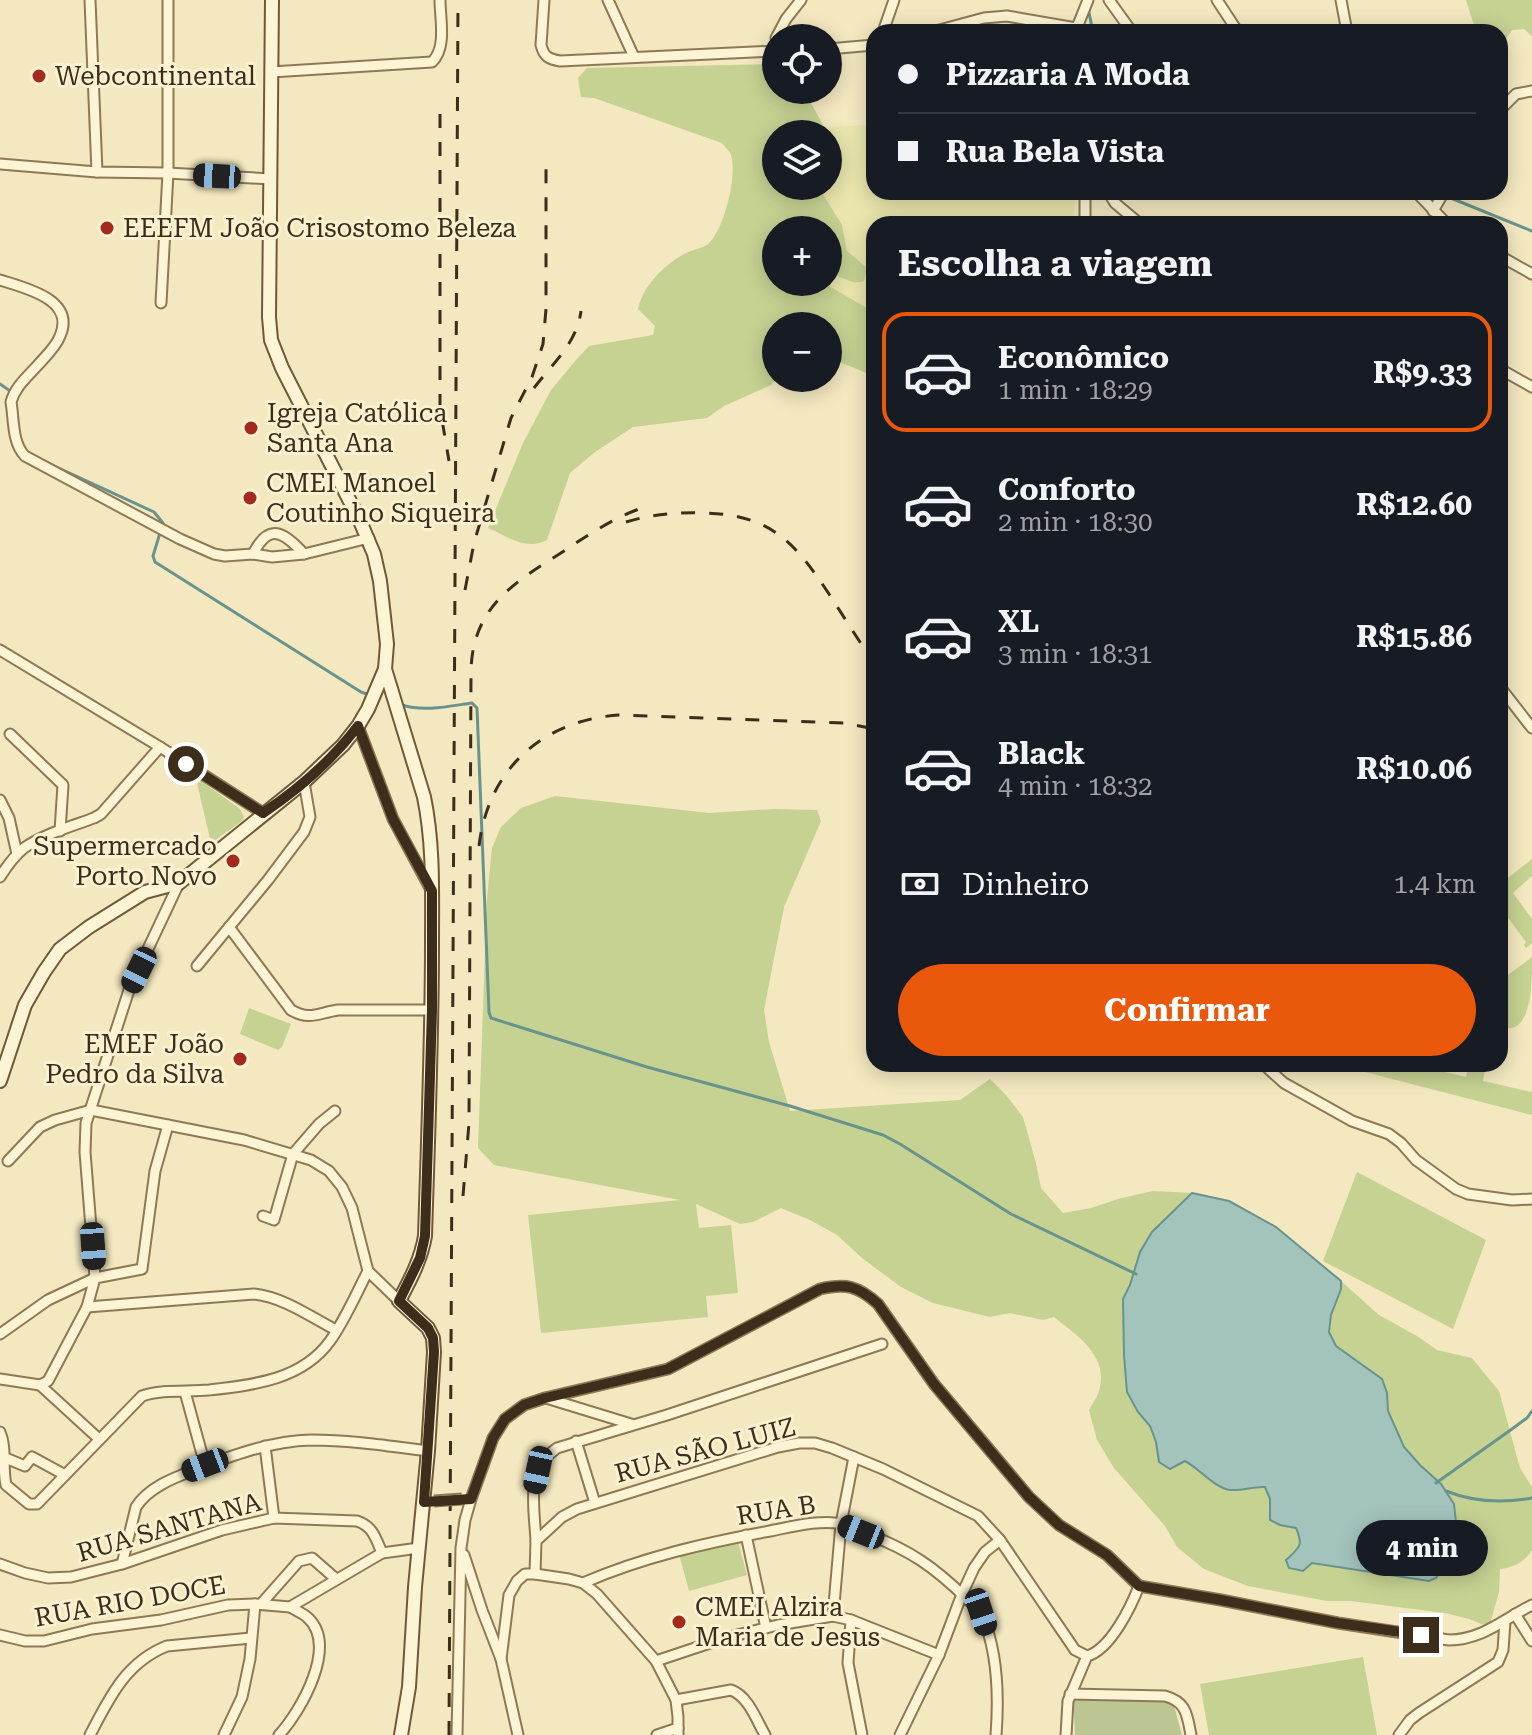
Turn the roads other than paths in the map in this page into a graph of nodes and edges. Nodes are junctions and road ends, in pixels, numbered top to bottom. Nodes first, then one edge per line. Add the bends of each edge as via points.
1 (90, 0) edge
2 (168, 0) edge
3 (272, 0) edge
4 (440, 0) edge
5 (544, 0) edge
6 (608, 0) edge
7 (801, 0) edge
8 (894, 0) edge
9 (1088, 0) edge
10 (1109, 0) edge
11 (1217, 0) edge
12 (1341, 0) edge
13 (783, 24) edge
14 (886, 24) edge
15 (962, 24) edge
16 (1046, 24) edge
17 (1078, 24) edge
18 (1126, 24) edge
19 (1233, 24) edge
20 (1346, 24) edge
21 (866, 46) edge
22 (842, 48) edge
23 (762, 52) edge
24 (634, 57) junction
25 (271, 72) junction
26 (1532, 91) edge
27 (1508, 102) edge
28 (0, 164) edge
29 (97, 172) junction
30 (168, 173) junction
31 (271, 179) junction
32 (1113, 200) edge
33 (1423, 200) edge
34 (1439, 200) edge
35 (1433, 211) junction
36 (1130, 216) edge
37 (1438, 216) edge
38 (1508, 260) edge
39 (1532, 274) edge
40 (0, 280) edge
41 (161, 303) dead end
42 (1508, 374) edge
43 (1532, 387) edge
44 (369, 538) junction
45 (253, 554) junction
46 (304, 554) junction
47 (0, 650) edge
48 (385, 669) junction
49 (1508, 697) edge
50 (358, 726) junction
51 (1532, 728) edge
52 (10, 734) dead end
53 (160, 747) junction
54 (304, 782) junction
55 (0, 800) edge
56 (263, 813) junction
57 (60, 831) junction
58 (17, 854) junction
59 (0, 877) edge
60 (179, 883) junction
61 (432, 891) junction
62 (229, 927) junction
63 (197, 966) dead end
64 (432, 1010) junction
65 (2, 1068) edge
66 (1272, 1072) edge
67 (0, 1081) edge
68 (91, 1110) junction
69 (335, 1111) dead end
70 (168, 1125) junction
71 (293, 1154) junction
72 (8, 1161) dead end
73 (1532, 1199) edge
74 (263, 1216) dead end
75 (368, 1271) junction
76 (95, 1278) junction
77 (399, 1301) junction
78 (87, 1307) junction
79 (336, 1330) junction
80 (0, 1334) edge
81 (882, 1344) dead end
82 (0, 1379) edge
83 (40, 1385) junction
84 (185, 1392) junction
85 (545, 1398) junction
86 (631, 1424) junction
87 (0, 1432) edge
88 (99, 1439) junction
89 (576, 1441) junction
90 (265, 1446) junction
91 (428, 1451) junction
92 (3, 1457) junction
93 (854, 1457) junction
94 (205, 1465) junction
95 (65, 1475) junction
96 (467, 1499) junction
97 (429, 1501) junction
98 (595, 1503) junction
99 (274, 1518) junction
100 (841, 1524) junction
101 (746, 1535) junction
102 (1000, 1540) junction
103 (536, 1541) junction
104 (419, 1548) junction
105 (461, 1548) junction
106 (382, 1553) junction
107 (0, 1564) edge
108 (122, 1564) junction
109 (535, 1574) junction
110 (336, 1579) junction
111 (583, 1583) junction
112 (1139, 1586) junction
113 (962, 1594) junction
114 (258, 1604) junction
115 (1532, 1605) edge
116 (290, 1607) junction
117 (1515, 1614) junction
118 (833, 1616) junction
119 (851, 1620) junction
120 (1505, 1621) junction
121 (766, 1628) junction
122 (0, 1635) edge
123 (251, 1638) junction
124 (1532, 1641) edge
125 (939, 1655) junction
126 (1087, 1656) junction
127 (501, 1659) junction
128 (656, 1661) junction
129 (1070, 1694) junction
130 (676, 1700) junction
131 (678, 1732) edge
132 (90, 1735) edge
133 (224, 1735) edge
134 (279, 1735) edge
135 (401, 1735) edge
136 (457, 1735) edge
137 (518, 1735) edge
138 (657, 1735) edge
139 (764, 1735) edge
140 (862, 1735) edge
141 (900, 1735) edge
142 (996, 1735) edge
143 (1066, 1735) edge
144 (1191, 1735) edge
145 (1399, 1735) edge

1 - 29 street
2 - 30 street
3 - 25 street
4 - 25 street via 440,49 432,62
5 - 24 street via 541,45 549,59
6 - 24 street
7 - 13 street
8 - 14 street
9 - 17 street
10 - 18 street
11 - 19 street
12 - 20 street
15 - 16 street via 1007,16
21 - 22 street
23 - 24 street
25 - 31 street
26 - 27 street
28 - 29 street
29 - 30 street
30 - 31 street
30 - 41 street
31 - 44 street via 271,340
32 - 36 street
33 - 35 street
34 - 35 street
35 - 37 street
38 - 39 street
40 - 45 street via 50,299 61,311 63,324 61,336 13,396 20,450 180,539 214,554
42 - 43 street
44 - 46 street
44 - 48 street via 380,581
45 - 46 street
45 - 46 street via 264,537 282,534
47 - 53 street
48 - 50 street
48 - 61 street via 426,806
49 - 51 street
50 - 54 street
50 - 61 street via 393,819
52 - 57 street via 63,785
53 - 56 street
53 - 57 street via 101,814
54 - 56 street
54 - 62 street via 309,824
55 - 58 street
56 - 60 street
57 - 58 street
58 - 59 street
60 - 65 street via 145,892 60,949 25,1005
60 - 68 street via 130,987
61 - 64 street
62 - 63 street
62 - 64 street via 300,1016 338,1010
64 - 77 street via 425,1236
65 - 67 street
66 - 73 street via 1352,1121 1389,1134 1456,1189
68 - 70 street
68 - 72 street via 40,1127
68 - 76 street via 85,1152
69 - 71 street
70 - 71 street
70 - 76 street via 155,1171 142,1269
71 - 74 street via 274,1220
71 - 75 street via 329,1171 342,1187
75 - 77 street
75 - 79 street
76 - 78 street
76 - 80 street via 48,1300
77 - 91 street via 433,1338
78 - 79 street via 265,1295
78 - 83 street via 52,1375
79 - 84 street via 317,1356 294,1372
81 - 86 street
82 - 83 street
83 - 88 street
84 - 88 street via 142,1396
84 - 94 street
85 - 86 street
85 - 96 street via 505,1419
85 - 112 street via 668,1369 820,1289 850,1286 878,1304 934,1384 1029,1497
86 - 89 street
87 - 92 street
88 - 95 street
89 - 98 street
89 - 103 street via 557,1448 538,1470
90 - 91 street via 309,1440
90 - 94 street
90 - 99 street
91 - 97 street
92 - 95 street via 25,1466 32,1457
92 - 95 street via 6,1485 29,1504 37,1504
93 - 98 street, RUA SÃO LUIZ via 815,1443 788,1445
93 - 100 street
93 - 102 street, RUA SÃO LUIZ via 967,1509
94 - 108 street via 140,1500
96 - 97 street, bridge
96 - 105 street
97 - 104 street
98 - 103 street, RUA SÃO LUIZ via 562,1517
99 - 106 street, RUA SANTANA via 357,1521 372,1529
99 - 108 street, RUA SANTANA
100 - 101 street, RUA B
100 - 113 street, RUA B via 902,1547
100 - 118 street
101 - 111 street, RUA B via 666,1553
101 - 121 street
102 - 113 street via 985,1552
102 - 126 street, RUA SÃO LUIZ via 1075,1650
103 - 109 street
104 - 106 street
104 - 135 street
105 - 127 street
105 - 136 street
106 - 110 street
107 - 108 street, RUA SANTANA via 48,1578
109 - 111 street
109 - 127 street via 525,1574 509,1595
110 - 114 street via 312,1558 299,1561
110 - 116 street
111 - 128 street
112 - 120 street via 1449,1640 1479,1635
112 - 126 street via 1125,1619 1099,1650
113 - 125 street
113 - 142 street, RUA B via 981,1612 990,1640
114 - 116 street, RUA RIO DOCE
114 - 122 street, RUA RIO DOCE via 228,1605 44,1641
114 - 123 street
115 - 117 street
116 - 134 street via 308,1618 319,1644 314,1679
117 - 120 street
117 - 124 street
118 - 119 street
118 - 121 street
119 - 125 street
119 - 140 street via 848,1663
120 - 145 street via 1498,1662 1419,1713
121 - 128 street
123 - 132 street via 154,1651 113,1691
123 - 133 street via 242,1697
125 - 141 street
126 - 129 street
127 - 137 street
128 - 130 street
129 - 143 street
129 - 144 street via 1176,1699
130 - 131 street
130 - 139 street via 738,1692
131 - 138 street

